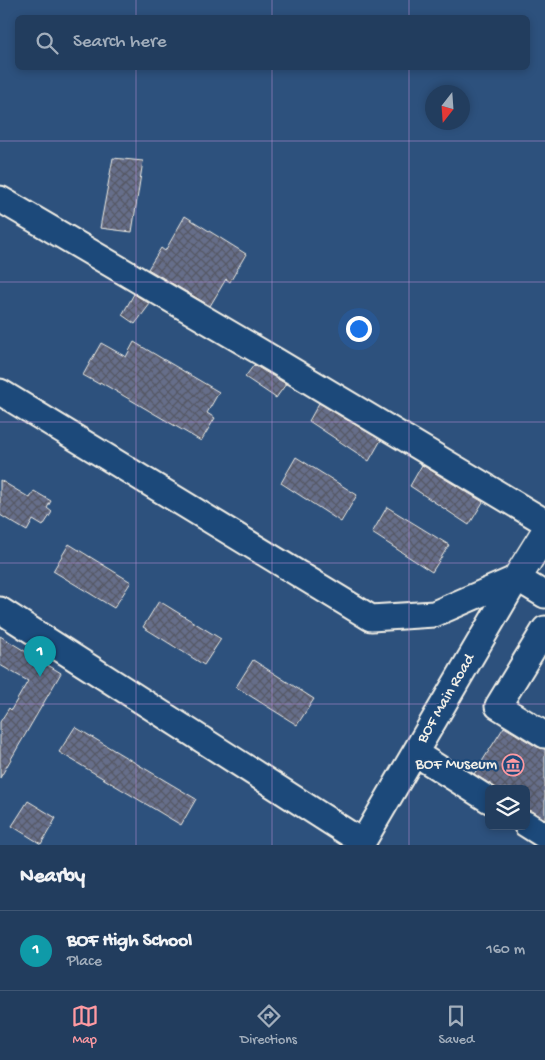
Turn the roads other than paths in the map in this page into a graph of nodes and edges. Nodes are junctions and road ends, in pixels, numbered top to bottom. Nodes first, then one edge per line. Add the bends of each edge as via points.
1 (0, 199) edge
2 (0, 392) edge
3 (545, 522) edge
4 (545, 533) edge
5 (517, 578) junction
6 (545, 595) edge
7 (0, 610) edge
8 (545, 629) edge
9 (545, 735) edge
10 (415, 753) junction
11 (485, 797) edge
12 (530, 827) edge
13 (545, 836) edge
14 (367, 842) edge

1 - 3 street
2 - 5 street via 371,618 434,614
4 - 5 main road
5 - 6 street
5 - 10 street, BOF Main Road
7 - 14 street
8 - 9 street via 498,706
10 - 11 street
10 - 14 street, BOF Main Road
12 - 13 street

